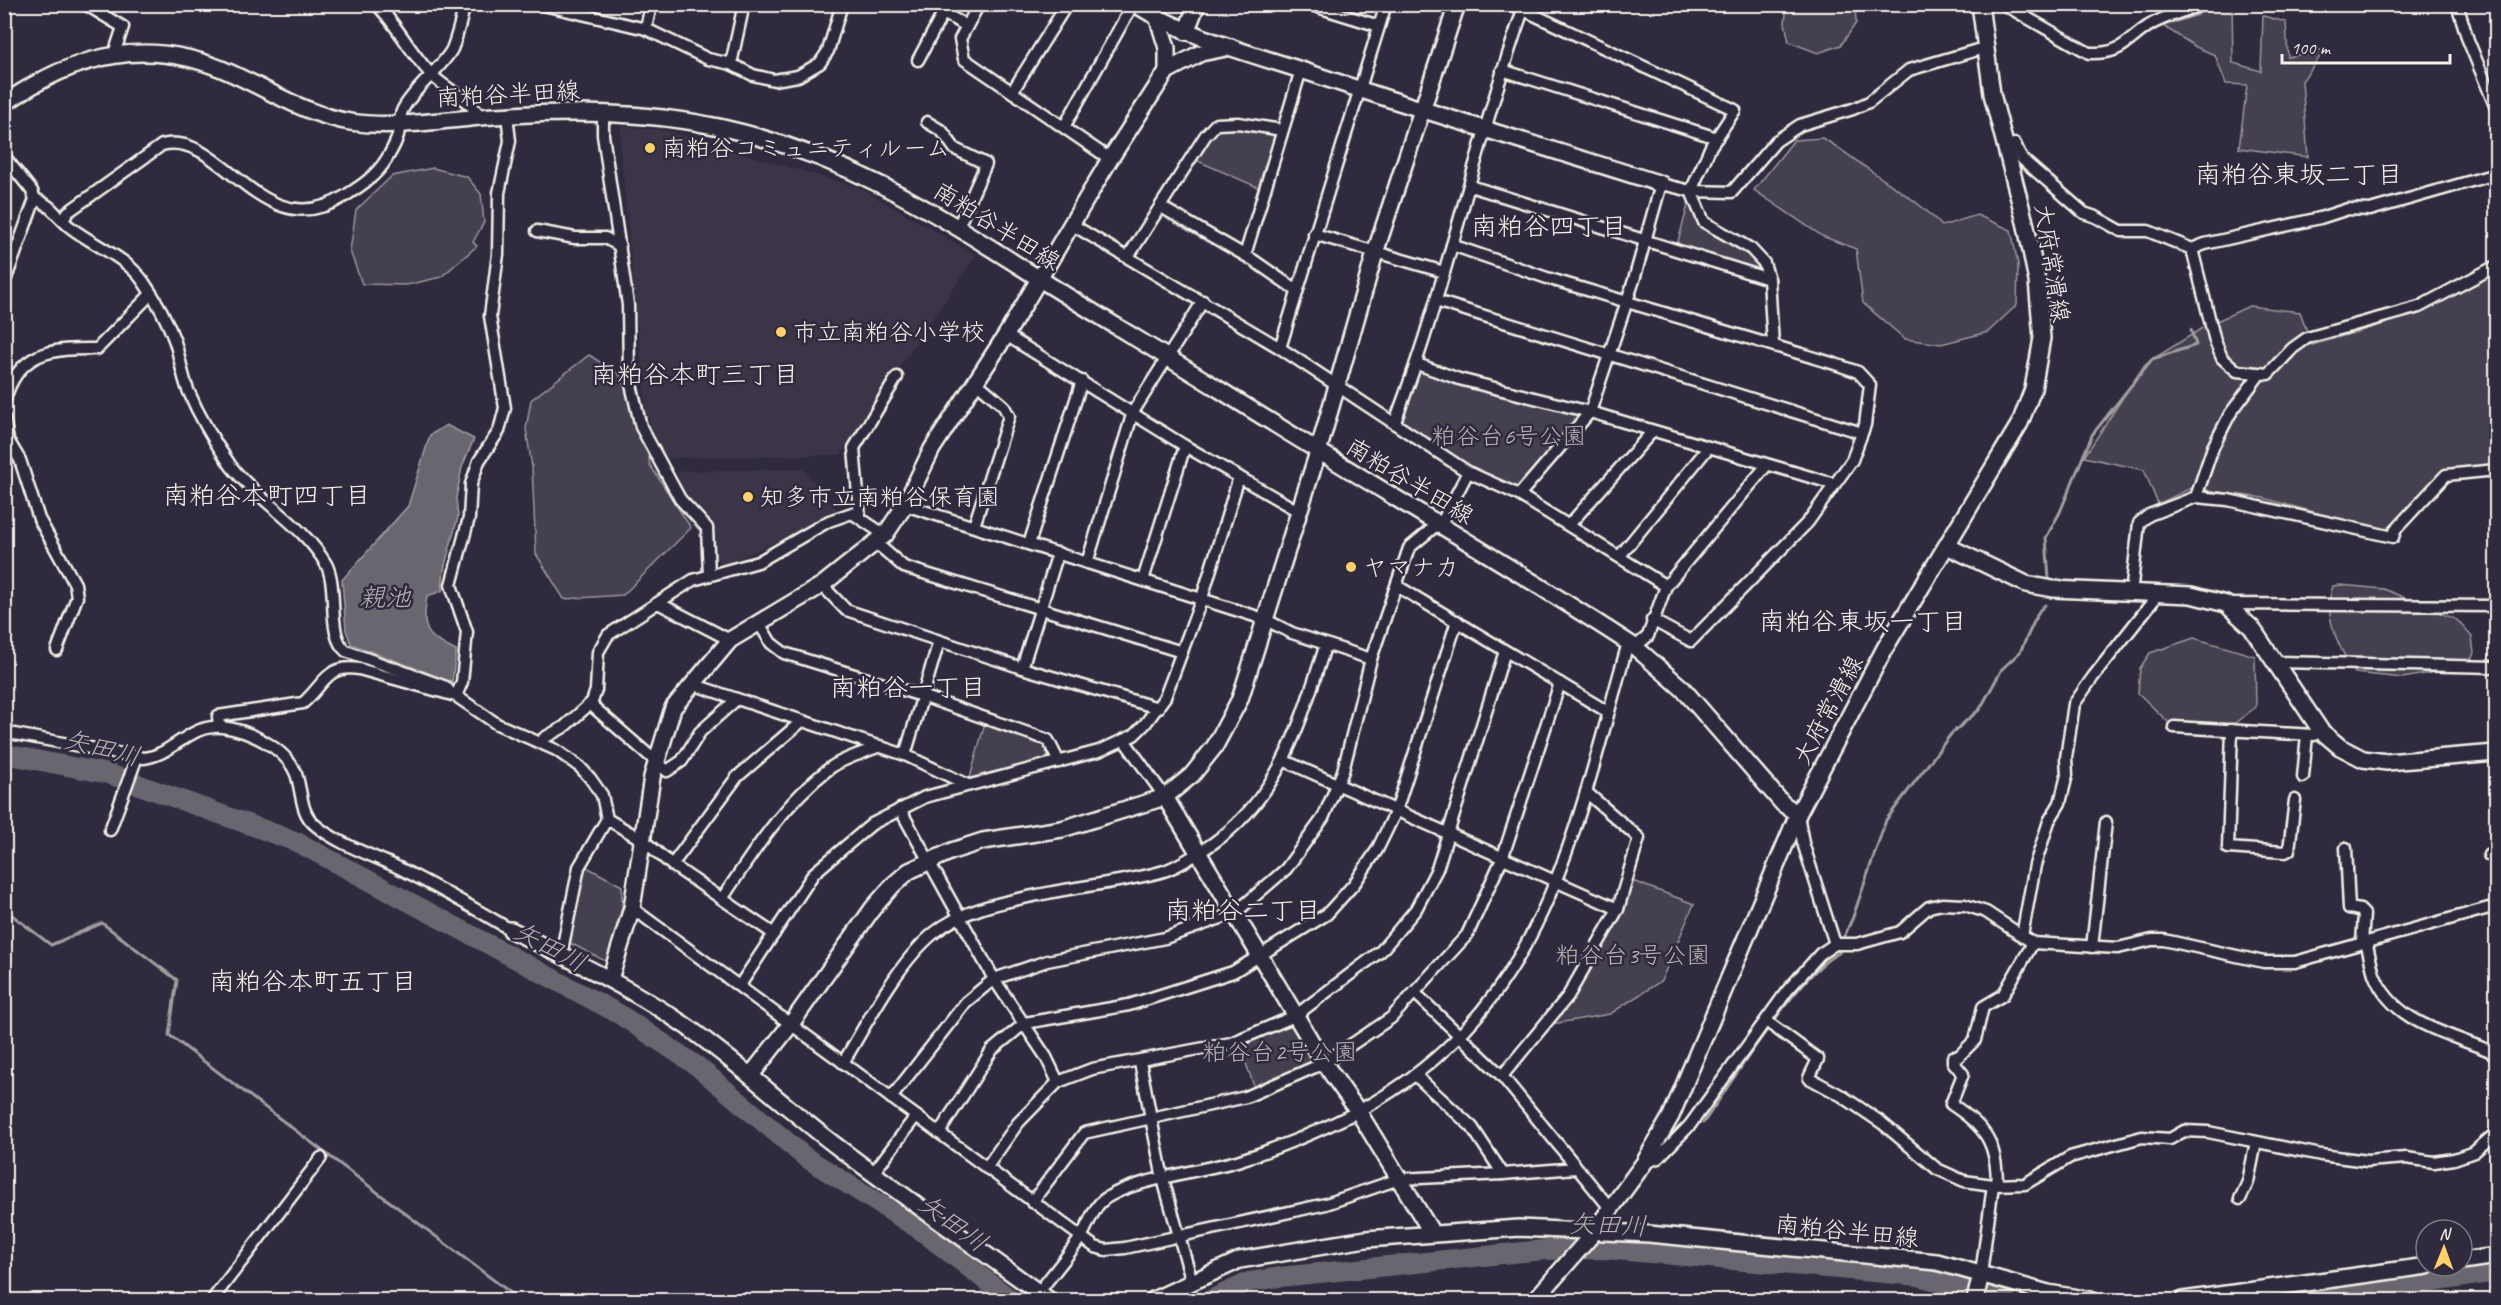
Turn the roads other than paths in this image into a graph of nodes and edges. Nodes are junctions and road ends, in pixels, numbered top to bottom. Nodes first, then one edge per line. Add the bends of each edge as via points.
1 (85, 4) edge
2 (376, 4) edge
3 (465, 4) edge
4 (539, 4) edge
5 (651, 4) edge
6 (744, 4) edge
7 (842, 4) edge
8 (979, 4) edge
9 (1067, 4) edge
10 (1134, 4) edge
11 (1197, 4) edge
12 (1308, 4) edge
13 (1386, 4) edge
14 (1457, 4) edge
15 (1511, 4) edge
16 (1980, 4) edge
17 (2003, 4) edge
18 (2204, 4) edge
19 (2457, 4) edge
20 (1323, 7) edge
21 (1523, 10) junction
22 (1158, 19) junction
23 (967, 26) junction
24 (1379, 26) junction
25 (646, 29) junction
26 (1186, 32) junction
27 (1231, 47) junction
28 (1984, 48) junction
29 (114, 54) junction
30 (918, 60) dead end
31 (731, 64) junction
32 (1301, 70) junction
33 (1502, 70) junction
34 (1167, 71) junction
35 (430, 74) junction
36 (1359, 89) junction
37 (1012, 92) junction
38 (4, 104) edge
39 (2496, 108) edge
40 (1423, 111) junction
41 (603, 113) junction
42 (507, 115) junction
43 (480, 117) junction
44 (927, 122) dead end
45 (400, 125) junction
46 (1064, 126) junction
47 (1485, 127) junction
48 (1281, 130) junction
49 (1717, 138) junction
50 (2005, 146) junction
51 (4, 156) edge
52 (1110, 159) junction
53 (2496, 174) edge
54 (1661, 184) junction
55 (1470, 186) junction
56 (1690, 191) junction
57 (35, 199) junction
58 (1161, 207) junction
59 (63, 220) junction
60 (1071, 224) junction
61 (958, 227) junction
62 (537, 231) dead end
63 (1314, 234) junction
64 (1644, 242) junction
65 (1452, 245) junction
66 (620, 246) junction
67 (2192, 249) junction
68 (1375, 253) junction
69 (1245, 255) junction
70 (1128, 257) junction
71 (2496, 266) edge
72 (1443, 272) junction
73 (1039, 279) junction
74 (1769, 279) junction
75 (4, 284) edge
76 (1296, 290) junction
77 (150, 295) junction
78 (1626, 300) junction
79 (1203, 301) junction
80 (1436, 301) junction
81 (1006, 335) junction
82 (1773, 344) junction
83 (1280, 348) junction
84 (1608, 355) junction
85 (1168, 358) junction
86 (1417, 364) junction
87 (2259, 375) junction
88 (897, 376) dead end
89 (1082, 381) junction
90 (976, 382) junction
91 (1336, 386) junction
92 (4, 403) edge
93 (1133, 412) junction
94 (1590, 412) junction
95 (4, 418) edge
96 (1395, 422) junction
97 (1652, 432) junction
98 (1862, 433) junction
99 (1185, 446) junction
100 (1708, 448) junction
101 (1318, 452) junction
102 (1767, 465) junction
103 (2496, 470) edge
104 (1468, 472) junction
105 (1239, 477) junction
106 (1834, 484) junction
107 (1519, 495) junction
108 (2196, 497) junction
109 (905, 505) junction
110 (1298, 512) junction
111 (860, 518) junction
112 (1440, 523) junction
113 (1569, 525) junction
114 (974, 526) junction
115 (880, 539) junction
116 (1029, 544) junction
117 (1947, 546) junction
118 (1058, 553) junction
119 (1619, 557) junction
120 (1086, 563) junction
121 (709, 575) junction
122 (1143, 580) junction
123 (822, 585) junction
124 (1397, 586) junction
125 (1666, 586) junction
126 (2132, 594) junction
127 (1202, 598) junction
128 (2153, 601) dead end
129 (660, 604) junction
130 (2226, 604) junction
131 (2496, 606) edge
132 (1041, 608) junction
133 (1264, 619) junction
134 (1652, 620) junction
135 (1457, 621) junction
136 (759, 624) junction
137 (730, 640) junction
138 (939, 641) junction
139 (1326, 644) junction
140 (1632, 645) junction
141 (57, 650) dead end
142 (1505, 651) junction
143 (1182, 652) junction
144 (1371, 659) junction
145 (2276, 662) junction
146 (2496, 667) edge
147 (1022, 668) junction
148 (1560, 683) junction
149 (692, 684) junction
150 (454, 695) junction
151 (922, 696) junction
152 (737, 699) junction
153 (590, 704) junction
154 (1158, 708) junction
155 (1608, 712) junction
156 (802, 721) junction
157 (219, 726) junction
158 (2174, 727) dead end
159 (2232, 730) junction
160 (4, 732) edge
161 (2314, 733) junction
162 (1124, 740) junction
163 (542, 743) junction
164 (880, 746) junction
165 (2496, 753) edge
166 (905, 754) junction
167 (135, 761) junction
168 (1285, 761) junction
169 (1059, 762) junction
170 (656, 764) junction
171 (2303, 777) dead end
172 (968, 785) junction
173 (1337, 785) junction
174 (1586, 792) junction
175 (1165, 797) junction
176 (2295, 800) dead end
177 (900, 809) junction
178 (1395, 811) junction
179 (1798, 814) junction
180 (607, 819) junction
181 (2106, 822) dead end
182 (110, 830) dead end
183 (1448, 834) junction
184 (644, 841) junction
185 (2346, 848) dead end
186 (1198, 854) junction
187 (1503, 859) junction
188 (930, 860) junction
189 (672, 865) junction
190 (1557, 882) junction
191 (722, 899) junction
192 (2496, 906) edge
193 (632, 908) junction
194 (1618, 909) junction
195 (1235, 913) junction
196 (960, 917) junction
197 (511, 930) joint
198 (774, 934) junction
199 (2022, 936) junction
200 (2033, 943) junction
201 (2364, 943) junction
202 (1835, 944) junction
203 (2092, 947) junction
204 (561, 955) junction
205 (1259, 955) junction
206 (610, 979) junction
207 (994, 979) junction
208 (740, 985) junction
209 (1415, 993) junction
210 (1295, 1016) junction
211 (1766, 1021) junction
212 (1025, 1023) junction
213 (791, 1024) junction
214 (1462, 1036) junction
215 (2496, 1058) edge
216 (1140, 1062) junction
217 (843, 1063) junction
218 (1324, 1063) junction
219 (751, 1075) junction
220 (1415, 1075) junction
221 (1502, 1076) junction
222 (1058, 1082) junction
223 (891, 1098) junction
224 (1358, 1111) junction
225 (916, 1116) junction
226 (1671, 1116) junction
227 (1151, 1118) junction
228 (1690, 1125) junction
229 (939, 1133) junction
230 (2496, 1133) edge
231 (2256, 1142) junction
232 (321, 1158) dead end
233 (1644, 1163) junction
234 (986, 1168) junction
235 (1576, 1168) junction
236 (874, 1172) junction
237 (1503, 1174) junction
238 (1163, 1179) junction
239 (1399, 1179) junction
240 (1995, 1185) junction
241 (2240, 1199) dead end
242 (1032, 1202) junction
243 (1611, 1208) junction
244 (1432, 1233) junction
245 (1593, 1233) junction
246 (1179, 1236) junction
247 (1080, 1239) junction
248 (2496, 1256) edge
249 (2474, 1259) edge
250 (2414, 1268) edge
251 (1980, 1276) junction
252 (1192, 1282) junction
253 (1043, 1297) edge
254 (213, 1300) edge
255 (1153, 1300) edge
256 (1535, 1300) edge
257 (1975, 1300) edge
258 (2091, 1300) edge
259 (2183, 1300) edge

1 - 29 street via 123,27
2 - 35 street
3 - 35 street via 452,50
4 - 25 street
5 - 25 street
6 - 31 street
7 - 31 street via 828,51 820,63 798,76 766,78
8 - 23 street
9 - 37 street
10 - 22 street
10 - 46 street
11 - 26 street
12 - 20 street
13 - 24 street
14 - 40 street
15 - 21 street
16 - 28 street, 大府常滑線
17 - 18 street via 2089,53 2100,54 2128,45 2148,27
19 - 39 street
20 - 24 street
21 - 33 street
21 - 49 street via 1736,110
22 - 26 street
22 - 34 street via 1167,48
23 - 30 street via 943,13
23 - 37 street via 960,39 964,60
24 - 36 street
25 - 31 street via 708,58
26 - 27 street
27 - 32 street
27 - 34 street via 1201,53
28 - 50 street, 大府常滑線
28 - 56 street via 1909,70 1861,106 1800,125 1776,141 1732,192
29 - 38 street, 南粕谷半田線 via 76,64 37,82
29 - 45 street, 南粕谷半田線 via 149,52 187,58 224,70 330,118
32 - 36 street
32 - 48 street
33 - 47 street
33 - 49 street
34 - 52 street
35 - 43 street via 477,110
35 - 45 street via 402,110
36 - 40 street
36 - 63 street
37 - 46 street
40 - 47 street
40 - 68 street
41 - 42 street, 南粕谷半田線
41 - 61 street, 南粕谷半田線 via 694,122 787,144 875,180
41 - 66 street
42 - 43 street, 南粕谷半田線
42 - 150 street via 510,141 499,193 498,254 490,316 505,408 499,431 479,461 471,484 469,518 451,585 467,632 462,682
43 - 45 street, 南粕谷半田線
44 - 61 street via 942,131 955,149 986,164
45 - 59 street via 379,170 367,182 315,210 304,211 272,201 191,146 173,142 162,145 68,212
46 - 52 street
47 - 54 street
47 - 55 street
48 - 58 street via 1238,123 1216,124
48 - 69 street
49 - 56 street
50 - 67 street via 2014,144 2022,159 2084,213 2121,231 2148,231
50 - 117 street, 大府常滑線 via 2037,280 2042,338 2033,389 2020,423
51 - 57 street
52 - 60 street
53 - 67 street via 2370,210 2348,209
54 - 56 street
54 - 64 street
55 - 64 street
55 - 65 street
56 - 74 street via 1704,222 1751,249 1764,263
57 - 59 street
57 - 75 street
58 - 69 street
58 - 70 street
59 - 77 street via 124,262 144,282
60 - 70 street
60 - 73 street
61 - 73 street, 南粕谷半田線
62 - 66 street via 575,238 605,238
63 - 68 street
63 - 76 street
64 - 74 street
64 - 78 street
65 - 72 street
65 - 78 street
66 - 121 street via 629,325 629,376 641,427 680,499 707,528
67 - 87 street via 2208,320 2222,358 2237,371
68 - 72 street
68 - 91 street
69 - 76 street
70 - 79 street
71 - 87 street via 2419,307 2307,338 2268,374
72 - 80 street
73 - 81 street
73 - 85 street, 南粕谷半田線
74 - 82 street
76 - 83 street
77 - 92 street via 97,349 60,348 24,366 8,387
77 - 150 street via 175,340 188,390 218,446 254,491 309,542 331,574 340,646 446,687
78 - 82 street
78 - 84 street
79 - 83 street
79 - 85 street
80 - 84 street
80 - 86 street
81 - 89 street
81 - 90 street
82 - 98 street via 1858,372 1870,385
83 - 91 street
84 - 94 street
84 - 98 street
85 - 93 street
85 - 101 street, 南粕谷半田線
86 - 94 street
86 - 96 street
87 - 108 street via 2230,414 2213,447
88 - 111 street via 854,448
89 - 93 street
89 - 116 street
90 - 109 street via 932,449
90 - 114 street via 1003,405 1009,416
91 - 96 street
91 - 101 street
93 - 99 street
93 - 120 street
94 - 97 street
94 - 107 street
95 - 141 street via 8,440 20,460 39,519 75,584 77,597
96 - 104 street
97 - 100 street
97 - 113 street
98 - 106 street via 1852,460
99 - 105 street
99 - 122 street
100 - 102 street
100 - 119 street
101 - 110 street
101 - 112 street, 南粕谷半田線
102 - 106 street
102 - 125 street
103 - 108 street via 2446,475 2393,537 2228,500
104 - 107 street
104 - 112 street
105 - 110 street
105 - 127 street
106 - 134 street via 1808,522 1691,641
107 - 113 street
108 - 126 street via 2149,515 2139,523
109 - 114 street
109 - 115 street
110 - 133 street
111 - 115 street
111 - 121 street via 852,513 829,521 759,562
112 - 124 street via 1409,548
112 - 140 street, 南粕谷半田線
113 - 119 street
114 - 116 street
115 - 123 street
115 - 132 street via 904,567
116 - 118 street
117 - 126 street via 2026,584
117 - 179 street, 大府常滑線 via 1885,648
118 - 120 street
118 - 132 street
119 - 125 street
120 - 122 street
121 - 129 street via 693,580
122 - 127 street
123 - 136 street
123 - 138 street via 846,610
124 - 135 street
124 - 144 street
125 - 134 street
126 - 130 street via 2191,596
127 - 133 street
127 - 143 street
128 - 199 street via 2074,704 2067,775 2035,865
129 - 137 street
129 - 153 street via 608,635 598,652 596,690
130 - 131 street
130 - 145 street via 2253,628
132 - 143 street
132 - 147 street
133 - 139 street
133 - 175 street via 1240,699 1215,746 1192,775
134 - 140 street via 1648,636
135 - 142 street
135 - 178 street
136 - 137 street
136 - 151 street via 771,643 784,653
137 - 149 street
138 - 147 street
138 - 151 street
139 - 144 street
139 - 168 street
140 - 155 street
140 - 179 street, 南粕谷半田線 via 1683,689 1783,804
142 - 148 street
142 - 183 street
143 - 154 street
144 - 173 street
145 - 146 street
145 - 161 street
147 - 154 street
148 - 155 street
148 - 187 street
149 - 152 street
149 - 170 street via 673,708
150 - 157 street via 359,669 342,668 328,675 303,704 218,716
150 - 163 street via 497,724
151 - 166 street
151 - 169 street via 1048,740
152 - 156 street
152 - 170 street via 700,732 682,761 667,771
153 - 163 street
153 - 170 street
154 - 162 street via 1134,735
155 - 174 street
156 - 164 street
156 - 189 street via 737,777
157 - 167 street via 194,732 158,756
157 - 197 street via 238,730 281,753 296,774 307,814 322,830
158 - 159 street
159 - 161 street
159 - 176 street via 2228,848 2289,850
160 - 167 street
161 - 165 street via 2363,759 2387,762
161 - 171 street
162 - 169 street
162 - 175 street
163 - 180 street via 569,758 590,778 602,795
164 - 166 street
164 - 191 street via 831,767 801,793
166 - 172 street
167 - 182 street
168 - 173 street
168 - 186 street via 1261,799 1227,834
169 - 172 street
170 - 184 street
172 - 177 street via 925,796
173 - 178 street
173 - 195 street via 1323,818 1299,854
174 - 190 street
174 - 194 street via 1639,838
175 - 186 street
175 - 188 street via 1062,829 983,841
177 - 188 street
177 - 198 street via 846,843 814,873
178 - 183 street
178 - 205 street via 1377,850 1327,914
179 - 202 street via 1803,843
179 - 226 street, 大府常滑線
180 - 184 street
180 - 204 street via 579,867
181 - 203 street
183 - 187 street
183 - 210 street via 1423,896 1387,945
184 - 189 street
184 - 193 street
185 - 201 street via 2349,908 2364,914
186 - 195 street
186 - 196 street via 1166,870 989,905
187 - 190 street
187 - 209 street via 1467,935
188 - 196 street
188 - 213 street via 893,885 873,908
189 - 191 street
190 - 194 street
190 - 214 street via 1505,981
191 - 198 street
192 - 201 street
193 - 206 street
193 - 208 street
194 - 221 street via 1568,996
195 - 205 street
195 - 207 street via 1165,938 1047,961
196 - 207 street
196 - 217 street via 934,933 914,954
197 - 204 street
198 - 208 street
199 - 200 street
199 - 202 street via 1986,912 1965,905 1942,904 1929,907 1900,932 1857,944
200 - 203 street
200 - 240 street via 2003,995 1983,1007 1976,1040 1953,1057 1963,1074 1951,1104 1990,1137
201 - 203 street via 2295,962 2264,962 2164,940 2118,948
201 - 215 street via 2374,975 2398,1008 2418,1023 2490,1051
202 - 211 street via 1809,966
204 - 206 street
205 - 210 street
205 - 212 street via 1233,972 1183,990 1129,1005
206 - 219 street via 683,1024
207 - 212 street
207 - 223 street via 966,1002
208 - 213 street
209 - 214 street
209 - 218 street via 1391,1018
210 - 216 street via 1231,1043
210 - 218 street
211 - 228 street
211 - 240 street via 1818,1059 1809,1078 1882,1123 1937,1169 1964,1181
212 - 222 street
212 - 229 street via 992,1050
213 - 217 street
213 - 219 street
214 - 220 street
214 - 221 street
216 - 222 street via 1092,1070
216 - 227 street
217 - 223 street
218 - 224 street
218 - 227 street via 1246,1097
219 - 236 street via 803,1120
220 - 224 street
220 - 237 street via 1472,1127
221 - 235 street
222 - 234 street via 1018,1124
223 - 225 street
224 - 238 street via 1240,1160
224 - 239 street
225 - 229 street
225 - 236 street
226 - 228 street via 1678,1124
226 - 233 street, 大府常滑線
227 - 238 street
227 - 242 street via 1084,1132
228 - 233 street via 1658,1158
229 - 234 street
230 - 231 street via 2474,1152 2434,1162 2406,1158 2367,1161
231 - 240 street via 2184,1131 2170,1139 2142,1137 2070,1157 2025,1184
231 - 241 street via 2250,1175
232 - 254 street
233 - 243 street, 大府常滑線
234 - 242 street
235 - 237 street
235 - 243 street
236 - 253 street
237 - 239 street
238 - 246 street
238 - 247 street via 1112,1195 1099,1204
239 - 244 street
239 - 246 street via 1326,1204
240 - 251 street
242 - 247 street
243 - 245 street, 大府常滑線
244 - 245 street, 南粕谷半田線 via 1520,1228
244 - 252 street, 南粕谷半田線 via 1366,1239 1240,1260
245 - 251 street, 南粕谷半田線 via 1901,1258 1936,1262
245 - 256 street, 大府常滑線
246 - 247 street via 1106,1250
246 - 252 street
247 - 253 street
248 - 249 street
250 - 259 street
251 - 257 street
251 - 258 street, 南粕谷半田線
252 - 255 street, 南粕谷半田線

